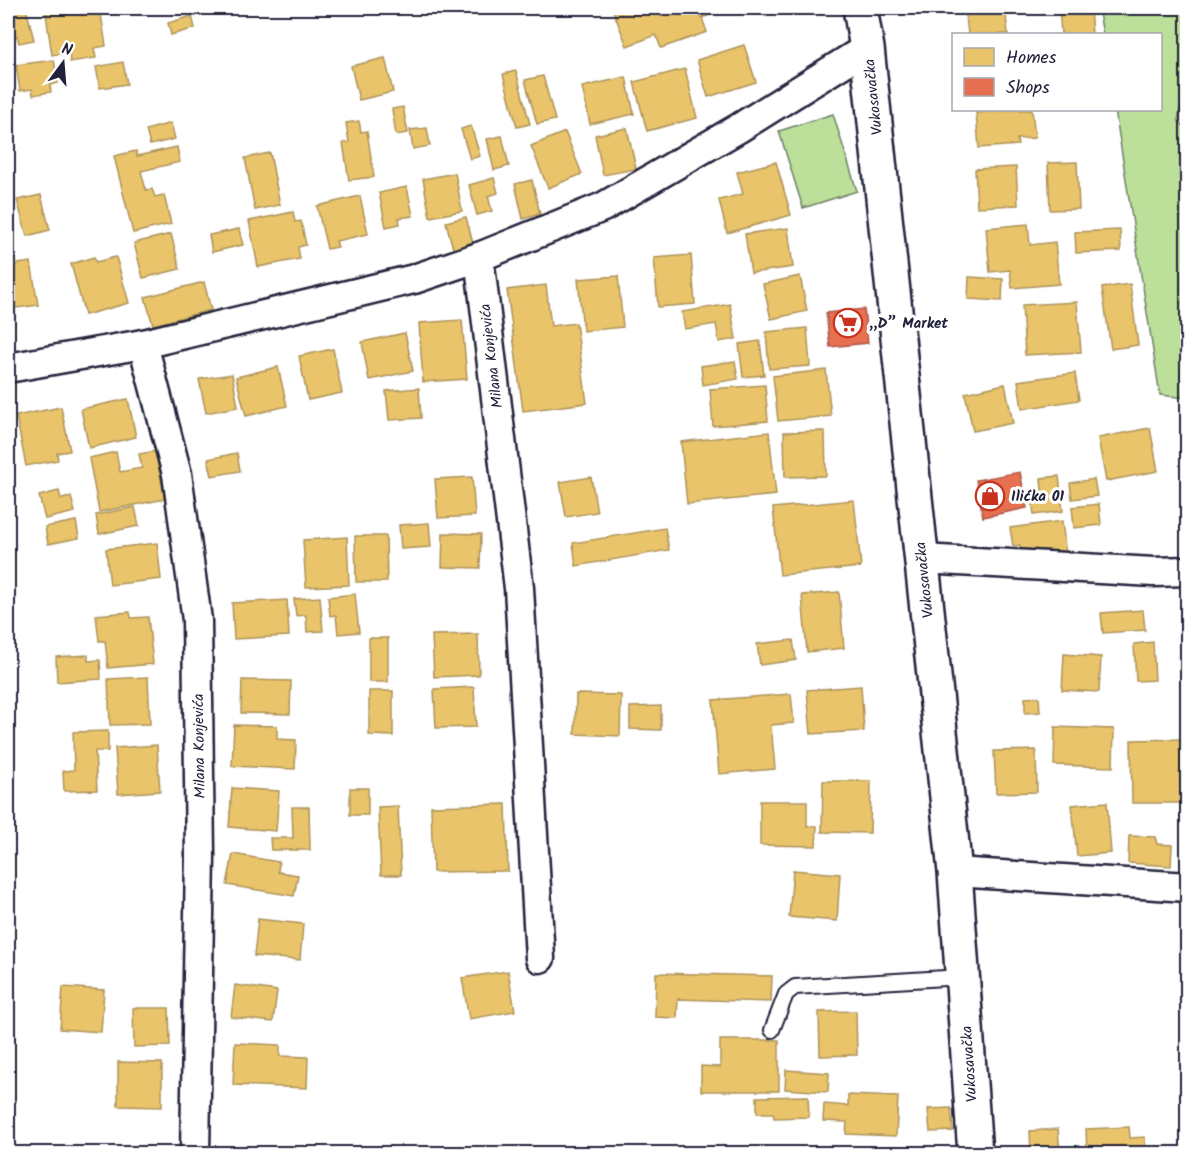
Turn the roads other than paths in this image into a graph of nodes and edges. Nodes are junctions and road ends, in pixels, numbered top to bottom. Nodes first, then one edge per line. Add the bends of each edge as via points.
1 (860, 8) edge
2 (867, 48) junction
3 (479, 257) junction
4 (143, 344) junction
5 (8, 368) edge
6 (922, 559) junction
7 (1188, 571) edge
8 (955, 872) junction
9 (1188, 887) edge
10 (540, 958) dead end
11 (962, 977) junction
12 (772, 1030) dead end
13 (195, 1154) edge
14 (975, 1154) edge

1 - 2 main road, Vukosavačka
2 - 3 street via 603,207
2 - 6 main road, Vukosavačka
3 - 4 street via 414,279
3 - 10 street, Milana Konjevića via 519,588
4 - 5 street
4 - 13 street, Milana Konjevića via 177,474 197,620 200,856
6 - 7 street
6 - 8 main road, Vukosavačka
8 - 9 street
8 - 11 main road, Vukosavačka
11 - 12 lane via 795,987 786,994
11 - 14 main road, Vukosavačka

